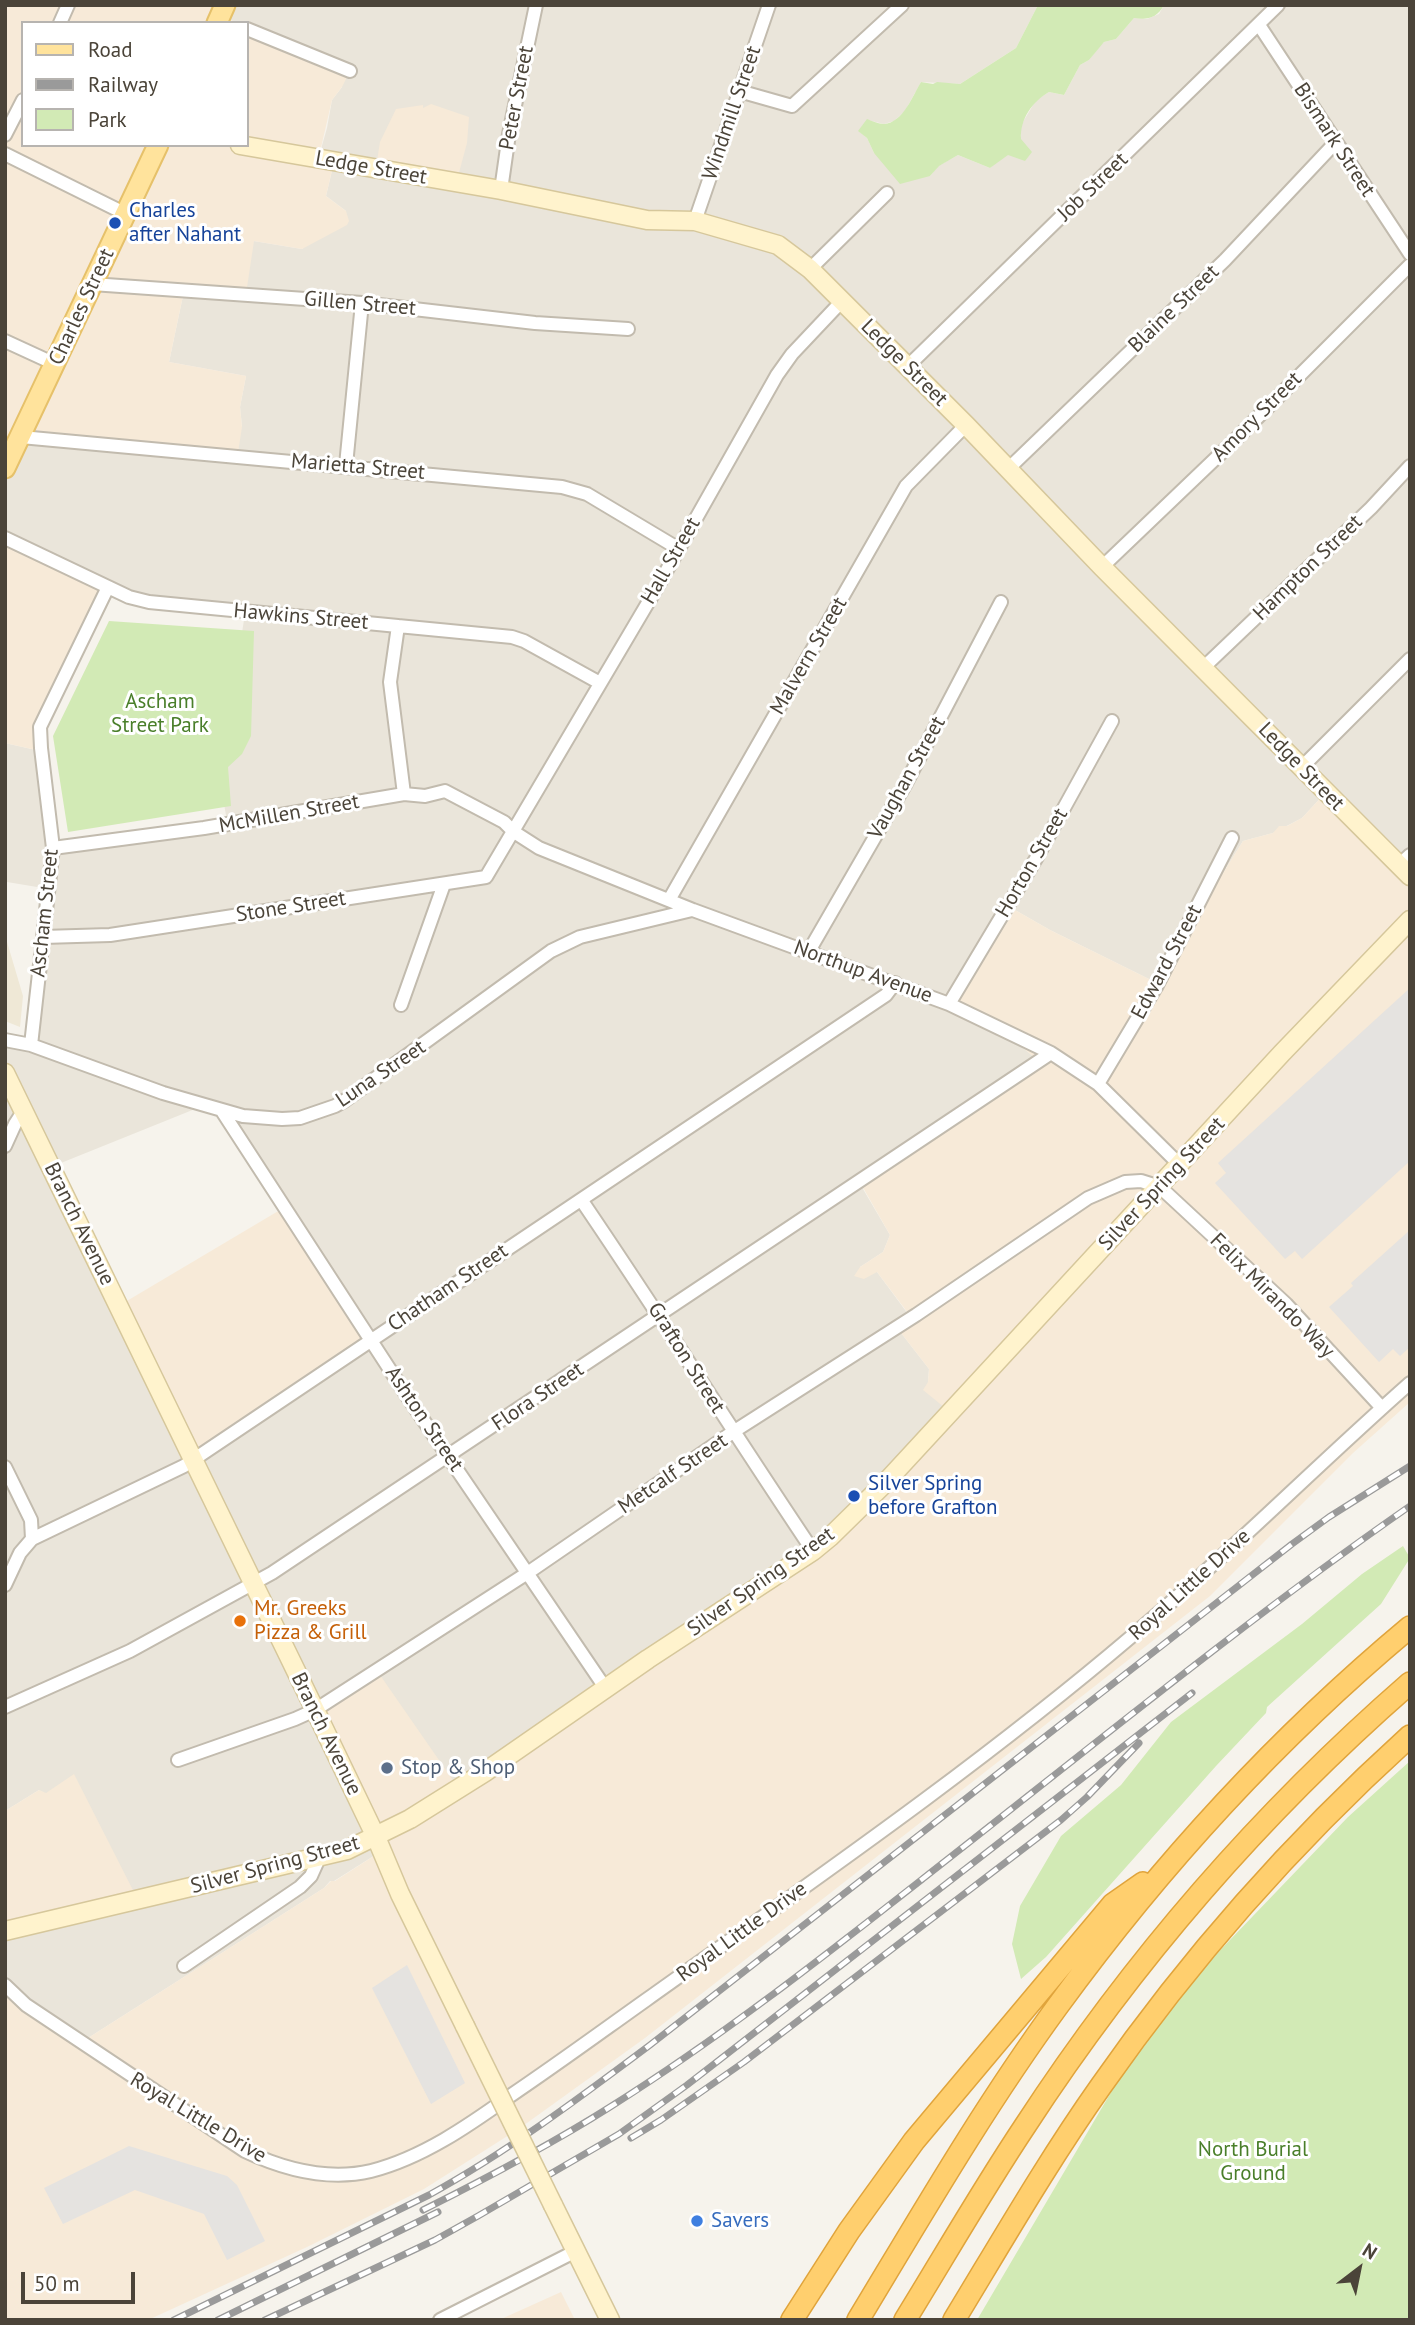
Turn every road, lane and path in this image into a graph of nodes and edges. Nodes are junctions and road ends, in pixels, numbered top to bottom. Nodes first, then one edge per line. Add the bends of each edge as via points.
1 (68, 5) edge
2 (536, 5) edge
3 (769, 5) edge
4 (902, 5) edge
5 (1278, 5) edge
6 (61, 21) edge
7 (1259, 25) junction
8 (248, 29) edge
9 (350, 71) dead end
10 (739, 91) junction
11 (21, 104) edge
12 (5, 135) edge
13 (1336, 142) junction
14 (248, 146) edge
15 (157, 147) edge
16 (5, 154) edge
17 (501, 190) junction
18 (887, 193) dead end
19 (125, 214) junction
20 (695, 221) junction
21 (1410, 254) edge
22 (1410, 265) edge
23 (810, 269) junction
24 (92, 284) junction
25 (842, 301) junction
26 (362, 303) junction
27 (628, 329) dead end
28 (5, 341) edge
29 (55, 364) junction
30 (907, 367) junction
31 (966, 425) junction
32 (21, 437) junction
33 (346, 465) junction
34 (1410, 466) edge
35 (5, 468) edge
36 (1007, 470) junction
37 (5, 538) edge
38 (679, 549) junction
39 (1102, 567) junction
40 (108, 587) junction
41 (1001, 602) dead end
42 (398, 626) junction
43 (1410, 659) edge
44 (1203, 668) junction
45 (600, 683) junction
46 (1112, 721) dead end
47 (1301, 768) junction
48 (404, 794) junction
49 (514, 832) junction
50 (1232, 838) dead end
51 (53, 848) junction
52 (1406, 866) edge
53 (444, 884) junction
54 (669, 900) junction
55 (693, 910) junction
56 (1410, 920) edge
57 (43, 937) junction
58 (809, 951) junction
59 (895, 983) junction
60 (949, 1004) junction
61 (401, 1005) dead end
62 (5, 1040) edge
63 (31, 1045) junction
64 (1051, 1053) junction
65 (5, 1073) edge
66 (1098, 1084) junction
67 (24, 1110) junction
68 (222, 1111) junction
69 (5, 1146) edge
70 (1180, 1165) junction
71 (1160, 1187) junction
72 (582, 1201) junction
73 (660, 1316) junction
74 (372, 1340) junction
75 (1410, 1383) edge
76 (1382, 1408) junction
77 (733, 1433) junction
78 (449, 1456) junction
79 (193, 1458) junction
80 (5, 1467) edge
81 (32, 1539) junction
82 (813, 1551) junction
83 (529, 1572) junction
84 (5, 1585) edge
85 (253, 1585) junction
86 (1410, 1627) edge
87 (1410, 1683) edge
88 (607, 1689) junction
89 (5, 1707) edge
90 (314, 1710) junction
91 (1410, 1736) edge
92 (178, 1760) dead end
93 (376, 1838) junction
94 (320, 1856) junction
95 (1168, 1866) junction
96 (5, 1931) edge
97 (184, 1966) dead end
98 (5, 1985) edge
99 (576, 2251) junction
100 (440, 2320) edge
101 (610, 2320) edge
102 (792, 2320) edge
103 (858, 2320) edge
104 (905, 2320) edge
105 (954, 2320) edge

1 - 6 street
2 - 17 street, Peter Street
3 - 10 street, Windmill Street
4 - 10 street via 792,106
5 - 7 street, Job Street
7 - 13 street, Bismark Street
7 - 30 street, Job Street
8 - 9 street
10 - 20 street, Windmill Street
11 - 12 street
13 - 21 street, Bismark Street
13 - 36 street, Blaine Street via 1225,260
14 - 17 main road, Ledge Street
15 - 19 main road, Charles Street
16 - 19 street
17 - 20 main road, Ledge Street via 647,220
18 - 23 street
19 - 24 main road, Charles Street
20 - 23 main road, Ledge Street via 778,245
22 - 39 street, Amory Street
23 - 25 main road, Ledge Street
24 - 26 street, Gillen Street
24 - 29 main road, Charles Street
25 - 30 main road, Ledge Street
25 - 38 street, Hall Street via 777,374
26 - 27 street, Gillen Street
26 - 33 street
28 - 29 street
29 - 32 main road, Charles Street
30 - 31 main road, Ledge Street
31 - 36 main road, Ledge Street
31 - 54 street, Malvern Street via 906,486
32 - 33 street, Marietta Street
32 - 35 main road, Charles Street
33 - 38 street, Marietta Street via 577,490
34 - 44 street, Hampton Street
36 - 39 main road, Ledge Street
37 - 40 street, Hawkins Street
38 - 45 street, Hall Street
39 - 44 main road, Ledge Street
40 - 42 street, Hawkins Street via 149,602
40 - 51 street, Ascham Street via 40,727
41 - 58 street, Vaughan Street via 905,785
42 - 45 street, Hawkins Street via 512,637
42 - 48 street via 390,682
43 - 47 street
44 - 47 main road, Ledge Street
45 - 49 street, Hall Street
46 - 60 street, Horton Street
47 - 52 main road, Ledge Street
48 - 49 street, McMillen Street via 425,796 445,791
48 - 51 street, McMillen Street
49 - 53 street, Stone Street via 486,877
49 - 54 street, Northup Avenue via 539,848
50 - 66 street, Edward Street via 1156,988
51 - 57 street, Ascham Street
53 - 57 street, Stone Street via 110,935
53 - 61 street
54 - 55 street, Northup Avenue
55 - 58 street, Northup Avenue
55 - 68 street, Luna Street via 580,937 551,951 335,1106 282,1119
56 - 70 main road, Silver Spring Street
57 - 63 street, Ascham Street
58 - 59 street, Northup Avenue
59 - 60 street, Northup Avenue
59 - 72 street, Chatham Street via 886,995
60 - 64 street, Northup Avenue
62 - 63 street, Luna Street
63 - 68 street, Luna Street
64 - 66 street, Northup Avenue
64 - 73 street, Flora Street
65 - 67 main road, Branch Avenue
66 - 70 street, Northup Avenue
67 - 69 street
67 - 79 main road, Branch Avenue
68 - 74 street, Ashton Street
70 - 71 main road, Silver Spring Street
71 - 76 street, Felix Mirando Way via 1286,1304
71 - 77 street, Metcalf Street via 1125,1182 1088,1198
71 - 82 main road, Silver Spring Street via 884,1484
72 - 73 street, Grafton Street
72 - 74 street, Chatham Street
73 - 77 street, Grafton Street
73 - 78 street, Flora Street
74 - 78 street, Ashton Street
74 - 79 street, Chatham Street
75 - 76 street, Royal Little Drive
76 - 98 street, Royal Little Drive via 1156,1616 975,1761 530,2083 460,2131 398,2162 367,2172 327,2175 266,2161 111,2064
77 - 82 street, Grafton Street
77 - 83 street, Metcalf Street
78 - 83 street, Ashton Street
78 - 85 street, Flora Street
79 - 81 street, Chatham Street
79 - 85 main road, Branch Avenue
80 - 81 street via 31,1520
81 - 84 street
82 - 88 main road, Silver Spring Street
83 - 88 street, Ashton Street
83 - 90 street, Metcalf Street
85 - 89 street, Flora Street via 130,1651
85 - 90 main road, Branch Avenue
86 - 95 highway via 1275,1750
87 - 104 highway via 1250,1838 1131,1978 1025,2125
88 - 93 main road, Silver Spring Street via 485,1772
90 - 92 street, Metcalf Street
90 - 93 main road, Branch Avenue
91 - 105 highway via 1301,1840 1184,1974 1073,2126
93 - 94 main road, Silver Spring Street
93 - 99 main road, Branch Avenue, bridge
94 - 96 main road, Silver Spring Street
94 - 97 street via 312,1876 300,1887
95 - 102 highway via 1113,1904 945,2103 873,2197
95 - 103 highway via 1095,1955 1013,2070
99 - 100 street
99 - 101 main road, Branch Avenue

